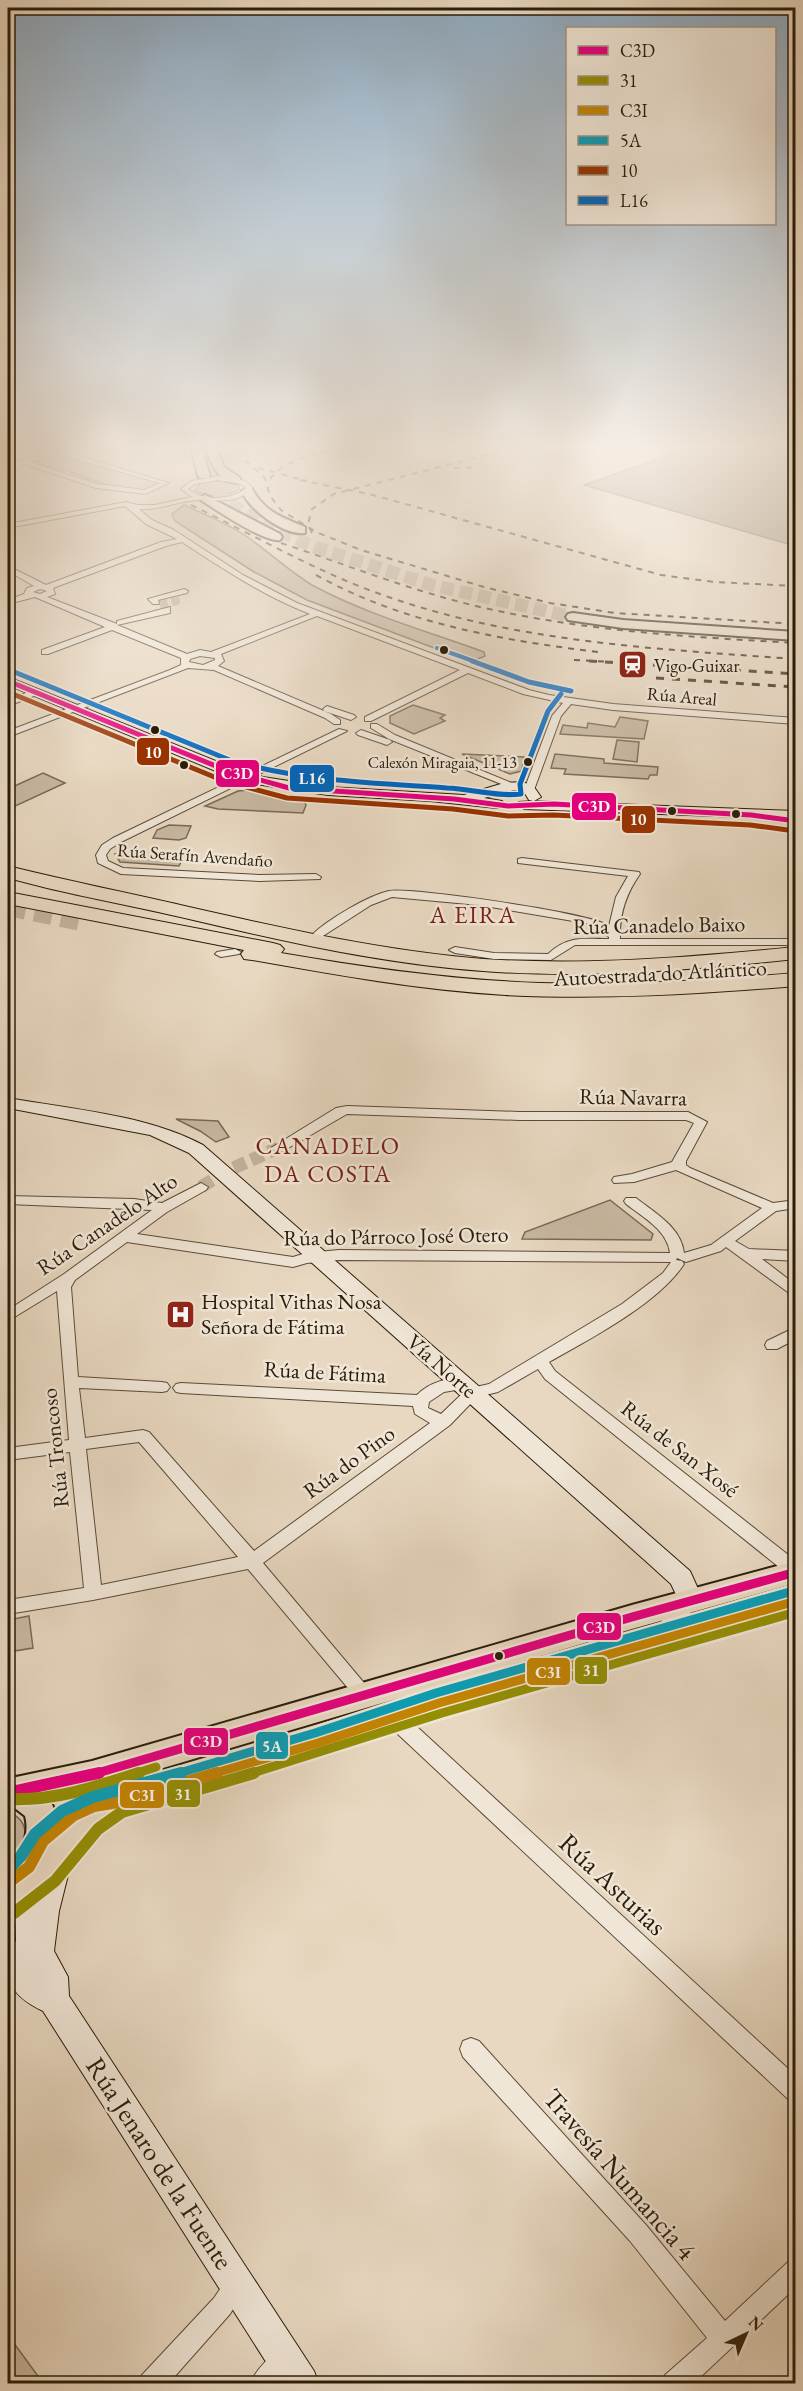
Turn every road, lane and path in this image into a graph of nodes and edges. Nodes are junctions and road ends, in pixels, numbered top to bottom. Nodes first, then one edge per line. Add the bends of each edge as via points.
1 (118, 562) edge
2 (218, 562) edge
3 (8, 568) edge
4 (8, 576) edge
5 (184, 591) dead end
6 (39, 592) junction
7 (8, 602) edge
8 (156, 602) dead end
9 (167, 609) tunnel mouth
10 (316, 614) junction
11 (574, 615) tunnel mouth
12 (117, 625) junction
13 (795, 634) edge
14 (45, 651) dead end
15 (196, 653) junction
16 (217, 657) junction
17 (186, 661) junction
18 (205, 667) junction
19 (467, 670) junction
20 (8, 681) edge
21 (36, 692) junction
22 (569, 702) junction
23 (8, 703) edge
24 (78, 710) junction
25 (351, 717) junction
26 (795, 721) edge
27 (371, 722) junction
28 (339, 726) junction
29 (361, 733) junction
30 (8, 734) edge
31 (245, 777) junction
32 (514, 786) junction
33 (492, 796) junction
34 (529, 798) junction
35 (751, 815) junction
36 (795, 815) edge
37 (795, 821) edge
38 (522, 861) dead end
39 (8, 870) edge
40 (316, 877) dead end
41 (8, 880) edge
42 (8, 887) edge
43 (8, 898) edge
44 (86, 923) tunnel mouth
45 (319, 934) dead end
46 (615, 939) junction
47 (795, 942) edge
48 (455, 950) dead end
49 (795, 953) edge
50 (406, 957) junction
51 (380, 963) junction
52 (795, 964) edge
53 (795, 979) edge
54 (8, 1103) edge
55 (278, 1148) tunnel mouth
56 (679, 1166) junction
57 (619, 1180) dead end
58 (201, 1187) tunnel mouth
59 (8, 1200) edge
60 (631, 1201) dead end
61 (795, 1204) edge
62 (772, 1207) junction
63 (162, 1209) junction
64 (125, 1237) junction
65 (726, 1241) junction
66 (746, 1253) junction
67 (778, 1255) junction
68 (795, 1256) edge
69 (318, 1257) junction
70 (677, 1258) junction
71 (768, 1272) junction
72 (69, 1277) junction
73 (791, 1289) edge
74 (44, 1292) junction
75 (65, 1298) junction
76 (795, 1304) edge
77 (8, 1316) edge
78 (795, 1332) edge
79 (772, 1345) dead end
80 (540, 1361) junction
81 (71, 1382) junction
82 (162, 1387) dead end
83 (181, 1388) dead end
84 (467, 1388) junction
85 (421, 1401) junction
86 (444, 1421) junction
87 (78, 1444) junction
88 (8, 1454) edge
89 (253, 1561) junction
90 (795, 1571) edge
91 (93, 1593) junction
92 (691, 1600) junction
93 (795, 1601) edge
94 (8, 1607) edge
95 (656, 1642) junction
96 (364, 1695) junction
97 (394, 1718) junction
98 (12, 1790) edge
99 (29, 1874) edge
100 (16, 1956) edge
101 (471, 2049) dead end
102 (795, 2091) edge
103 (795, 2270) edge
104 (238, 2283) junction
105 (724, 2339) junction
106 (294, 2371) edge
107 (151, 2384) edge
108 (262, 2384) edge
109 (674, 2384) edge

1 - 6 street
2 - 10 street, Rúa Areal via 260,588
3 - 6 street
4 - 6 street
5 - 8 street via 152,600
6 - 7 street
6 - 12 street
6 - 12 street
9 - 12 street
10 - 16 street
10 - 19 street, Rúa Areal
11 - 13 main road via 644,625
12 - 14 street
12 - 15 street
12 - 17 street
15 - 16 street
15 - 17 street
16 - 18 street
16 - 25 street via 222,665
17 - 18 street
17 - 24 street via 173,672
18 - 28 street via 328,716
19 - 22 street, Rúa Areal
19 - 27 street
20 - 21 main road
21 - 23 street
21 - 24 main road
22 - 26 street, Rúa Areal
22 - 34 street via 557,716
24 - 30 street
24 - 31 main road
25 - 27 street
25 - 28 street, Rúa Serafín Avendaño
27 - 29 street
27 - 32 street via 393,736
28 - 29 street
28 - 31 street, Rúa Serafín Avendaño
29 - 33 street via 480,781
31 - 33 main road via 305,790 454,799
31 - 40 street, Rúa Serafín Avendaño via 111,843 103,850 103,863 137,872
32 - 33 main road
32 - 34 main road
33 - 34 main road via 508,806
34 - 35 main road via 554,804
35 - 36 main road
35 - 37 main road
38 - 46 street via 636,874 626,885 613,928
39 - 50 highway via 330,945
41 - 50 highway via 316,948
42 - 51 highway
43 - 51 highway via 204,937
44 - 53 highway via 222,954 531,989 635,990
45 - 46 street via 367,903 401,894 586,920 600,924
46 - 47 street, Rúa Canadelo Baixo
46 - 48 street, Rúa Canadelo Baixo via 573,942 551,957 494,956
49 - 50 highway, Autoestrada do Atlántico via 718,962 595,968 483,965
51 - 52 highway, Autoestrada do Atlántico via 554,980 660,977
54 - 69 main road, Vía Norte via 128,1124 174,1137 196,1149
55 - 56 street, Rúa Navarra via 347,1110 694,1117 701,1122
56 - 57 street
56 - 62 street
58 - 63 street, Rúa Canadelo Alto
59 - 63 street via 134,1203
60 - 70 street via 670,1234 678,1245
61 - 62 street
62 - 65 street
63 - 64 street, Rúa Canadelo Alto
64 - 69 street, Rúa do Párroco José Otero via 293,1262
64 - 72 street, Rúa Canadelo Alto
65 - 66 street
65 - 70 street via 716,1248
66 - 67 street
66 - 71 street
67 - 68 street
67 - 71 street via 769,1259
69 - 70 street, Rúa do Párroco José Otero
69 - 84 main road, Vía Norte
70 - 80 street, Rúa do Pino via 672,1273 658,1285
71 - 73 street
72 - 74 street, Rúa Canadelo Alto
72 - 75 street, Rúa Troncoso via 64,1287
73 - 76 street via 789,1298
74 - 75 street
74 - 77 street, Rúa Canadelo Alto
75 - 81 street, Rúa Troncoso
78 - 79 street
80 - 84 street, Rúa do Pino via 493,1388
80 - 90 street, Rúa de San Xosé via 550,1375
81 - 82 street
81 - 87 street, Rúa Troncoso
83 - 85 street, Rúa de Fátima
84 - 85 street via 442,1386
84 - 86 street, Rúa do Pino via 465,1402
84 - 92 main road, Vía Norte via 681,1578
85 - 86 street via 420,1410
86 - 89 street, Rúa do Pino
87 - 88 street
87 - 89 street via 143,1436
87 - 91 street, Rúa Troncoso
89 - 91 street, Rúa do Pino
89 - 96 street
90 - 92 main road
91 - 94 street, Rúa do Pino
92 - 95 street via 661,1630
92 - 96 main road
93 - 95 main road
95 - 97 main road
96 - 98 main road via 92,1775
97 - 99 main road via 118,1802
97 - 102 street, Rúa Asturias
98 - 99 main road via 34,1802 43,1820
99 - 100 main road, Rúa Jenaro de la Fuente via 29,1938
99 - 100 main road via 44,1911
100 - 104 main road, Rúa Jenaro de la Fuente via 33,1990 54,2000
101 - 105 street, Travesía Numancia 4 via 638,2233
103 - 105 street
104 - 106 main road, Rúa Jenaro de la Fuente
104 - 107 street
105 - 109 street
106 - 108 street

